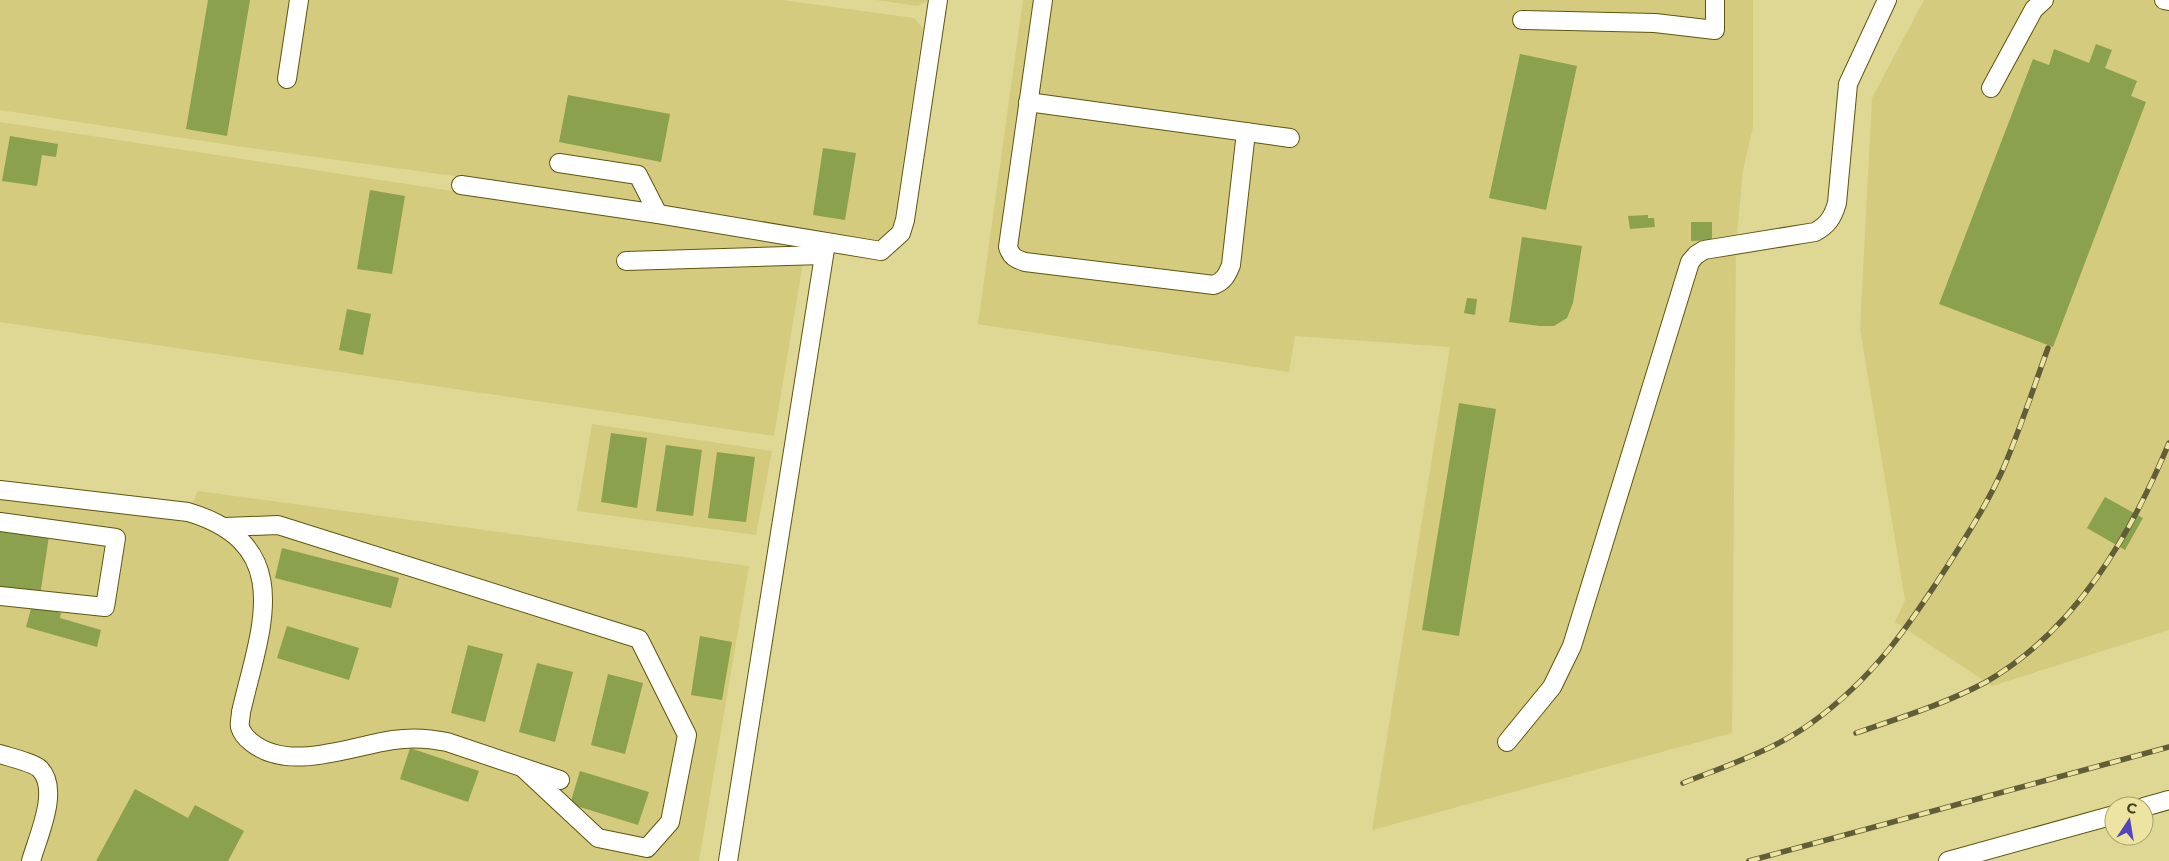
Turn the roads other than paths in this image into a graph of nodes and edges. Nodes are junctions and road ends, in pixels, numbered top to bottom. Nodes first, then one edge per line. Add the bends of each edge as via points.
1 (299, 0) edge
2 (938, 0) edge
3 (1043, 0) edge
4 (1715, 0) edge
5 (1887, 0) edge
6 (2044, 0) edge
7 (2164, 0) edge
8 (2169, 0) edge
9 (1522, 20) dead end
10 (287, 79) dead end
11 (1991, 88) dead end
12 (1028, 102) junction
13 (1246, 132) junction
14 (1290, 138) dead end
15 (559, 163) dead end
16 (461, 185) dead end
17 (658, 214) junction
18 (824, 249) junction
19 (626, 261) dead end
20 (0, 490) edge
21 (0, 522) edge
22 (225, 527) junction
23 (0, 596) edge
24 (1507, 742) dead end
25 (0, 754) edge
26 (522, 768) junction
27 (560, 780) dead end
28 (2169, 800) edge
29 (2154, 804) edge
30 (2104, 819) edge
31 (31, 861) edge
32 (728, 861) edge
33 (1948, 861) edge

1 - 10 street
2 - 18 street via 905,220 900,233 881,251
3 - 12 street
4 - 9 street via 1715,30 1656,23
5 - 24 street via 1848,84 1837,203 1825,226 1815,232 1704,250 1690,262 1572,646 1552,687
6 - 11 street via 2034,9
7 - 8 street
12 - 13 street
12 - 13 street via 1008,247 1010,254 1026,262 1214,285 1222,282 1231,265
13 - 14 street
15 - 17 street via 638,175
16 - 17 street
17 - 18 street
18 - 19 street
18 - 32 street
20 - 22 street via 188,512
21 - 23 street via 116,538 105,607
22 - 26 street via 243,541 261,576 263,619 240,726 245,737 259,749 292,756 319,755 392,740 429,738
22 - 26 street via 278,525 639,639 687,735 670,822 647,848 598,838
25 - 31 street via 39,768 49,783 48,804
26 - 27 street
28 - 29 street
30 - 33 street

